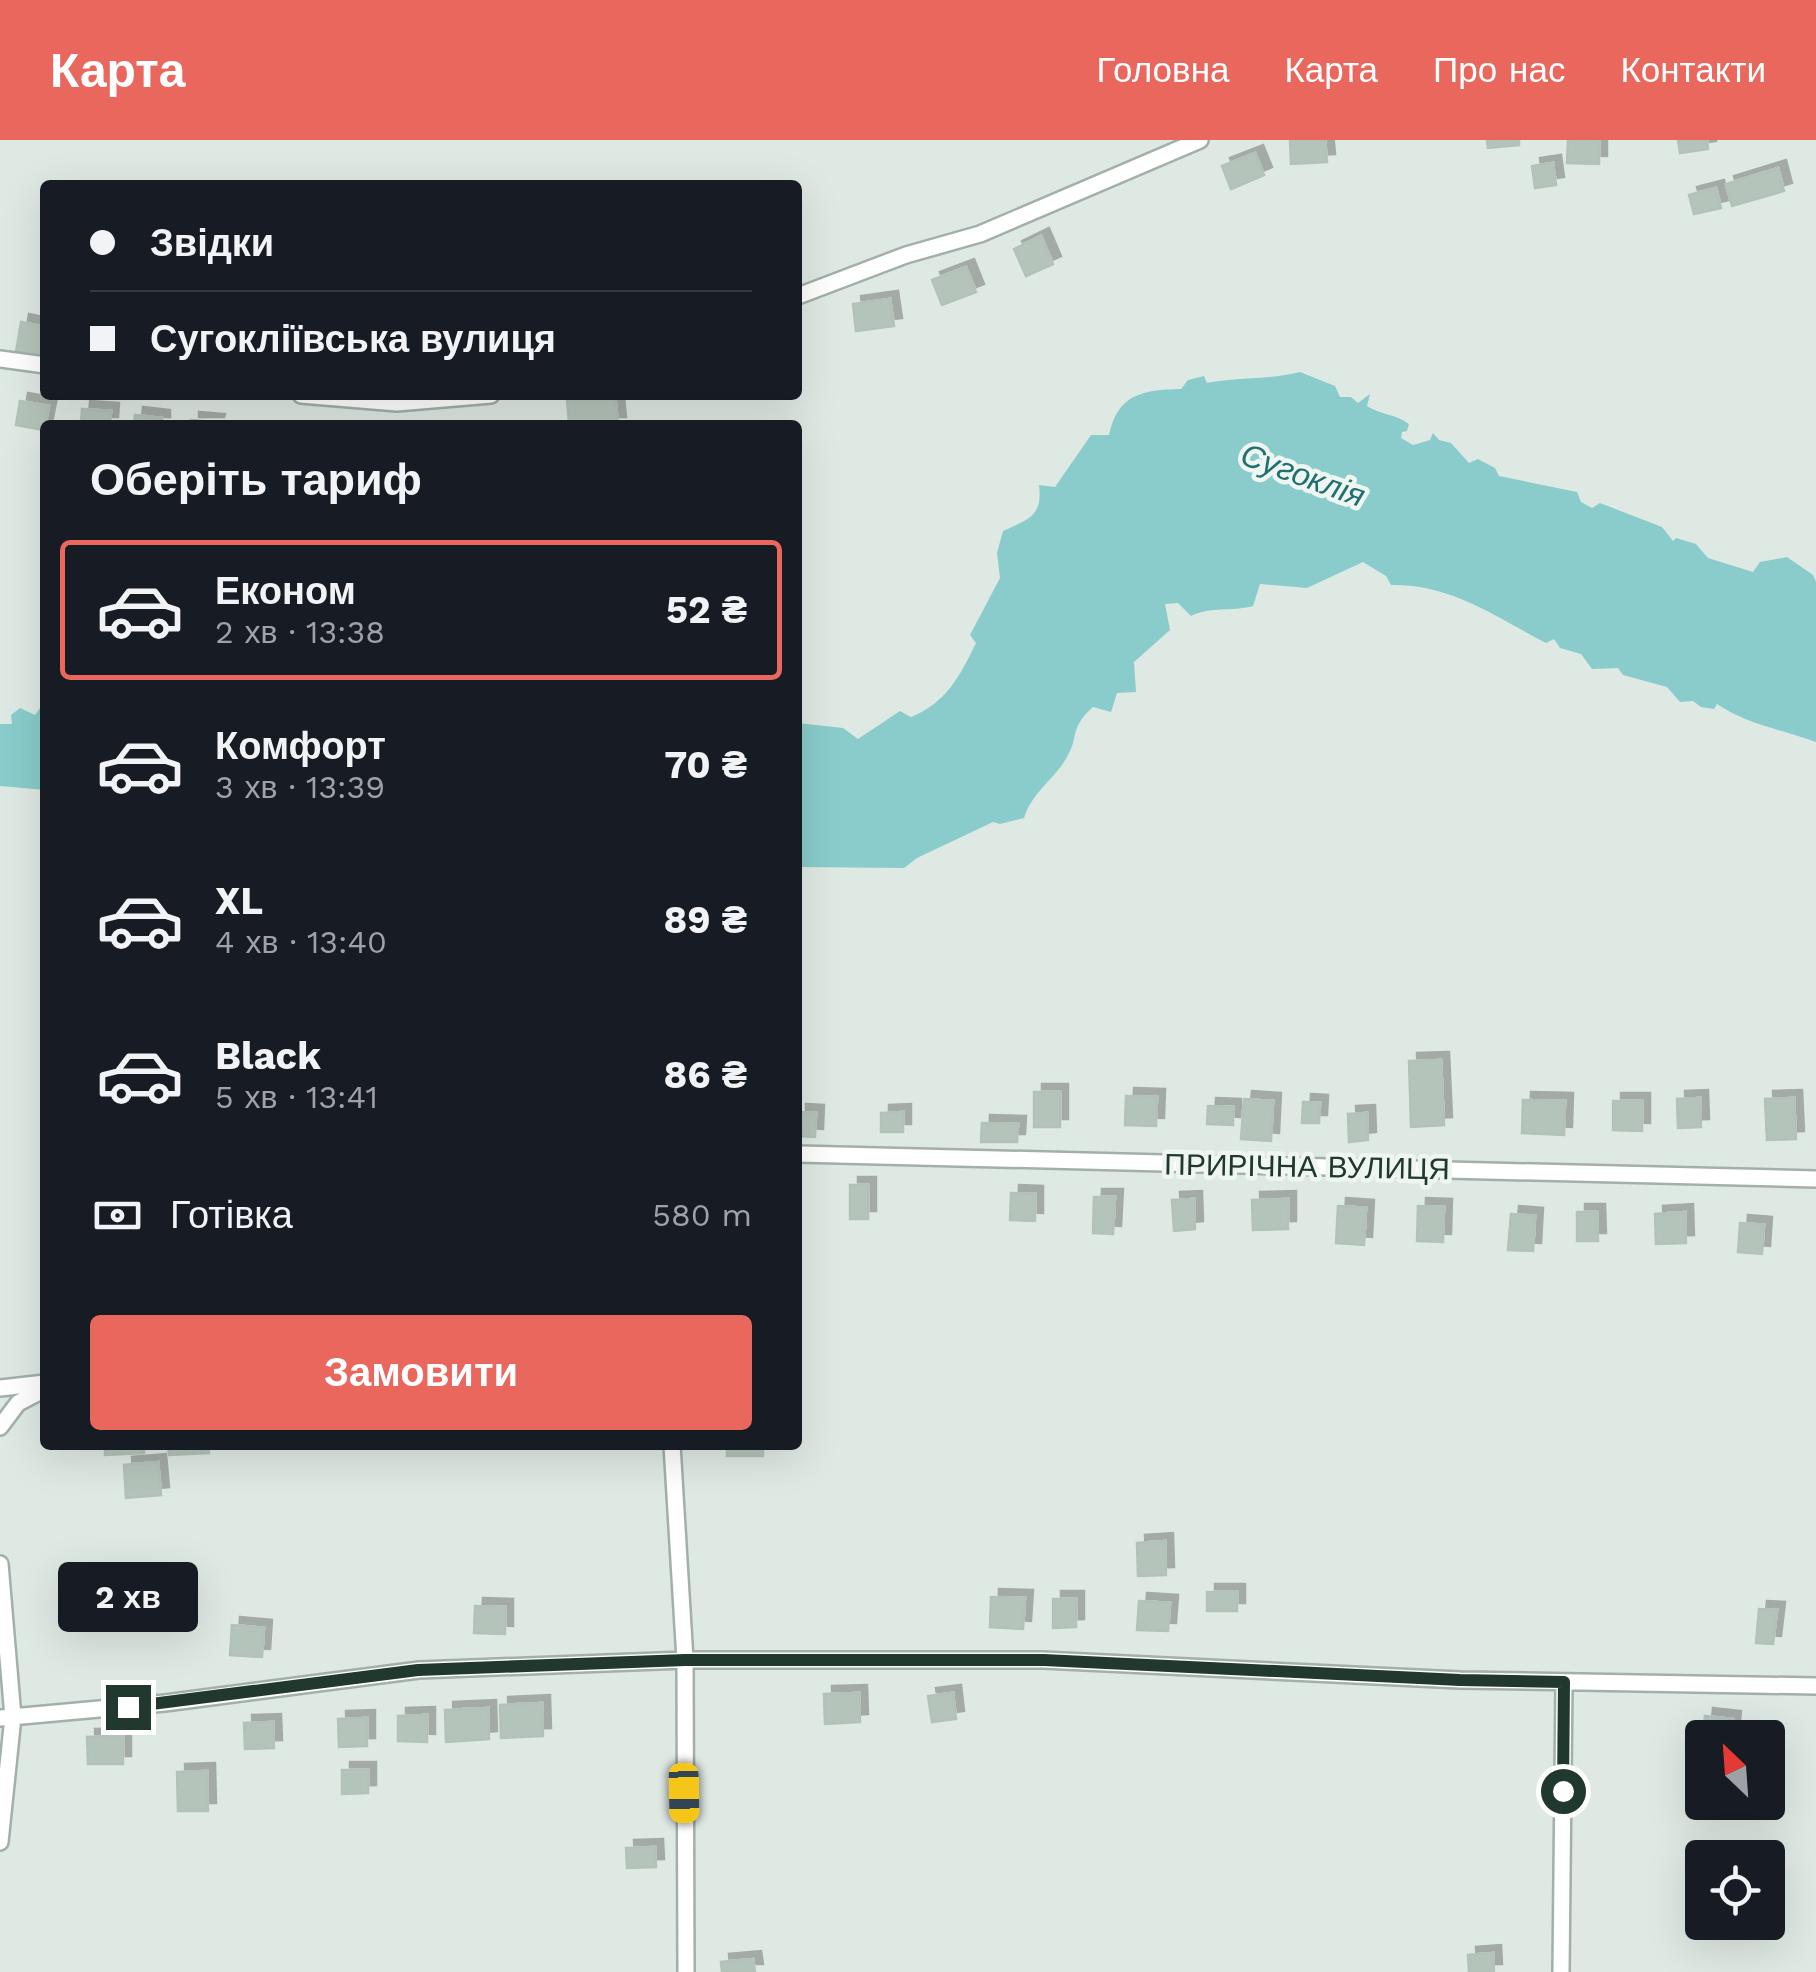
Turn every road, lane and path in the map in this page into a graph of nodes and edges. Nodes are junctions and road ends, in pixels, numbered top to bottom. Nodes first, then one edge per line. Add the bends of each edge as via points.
1 (1200, 140) edge
2 (802, 294) edge
3 (0, 360) edge
4 (40, 364) edge
5 (360, 400) edge
6 (432, 400) edge
7 (802, 1154) edge
8 (1816, 1179) edge
9 (40, 1386) edge
10 (0, 1388) edge
11 (40, 1389) edge
12 (0, 1427) edge
13 (672, 1450) edge
14 (0, 1564) edge
15 (685, 1660) junction
16 (1564, 1682) junction
17 (1816, 1686) edge
18 (7, 1718) edge
19 (0, 1842) edge
20 (686, 1972) edge
21 (1562, 1972) edge

1 - 2 street via 980,234
3 - 4 street
5 - 6 street
7 - 8 street, ПРИРІЧНА ВУЛИЦЯ
9 - 10 street
11 - 12 street via 18,1402
13 - 15 street
14 - 18 street
15 - 16 street via 1044,1660
15 - 18 street via 418,1670
15 - 20 street
16 - 17 street
16 - 21 street
18 - 19 street

